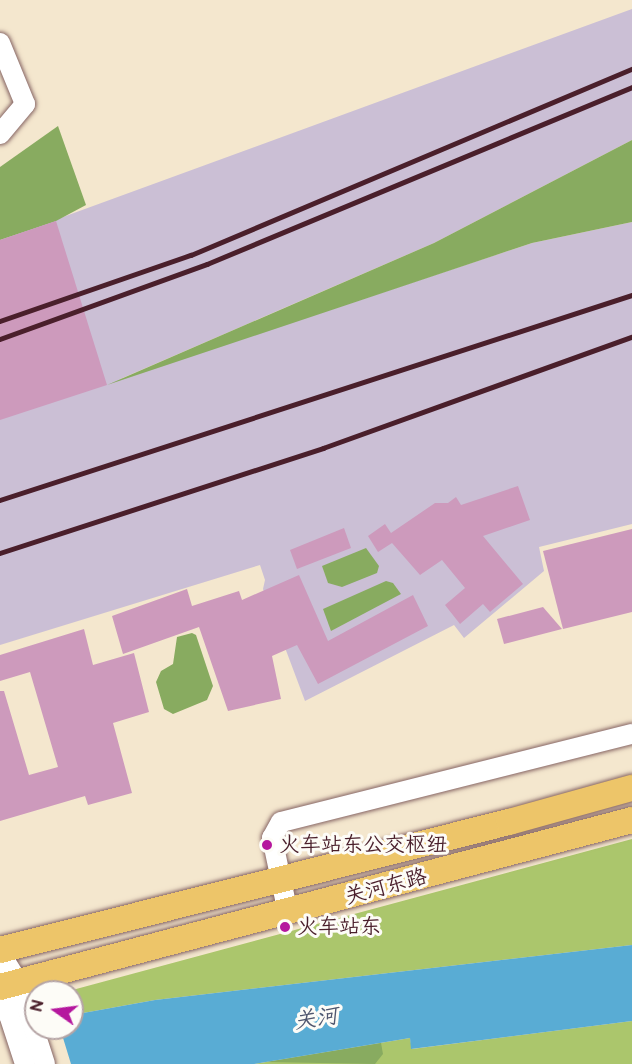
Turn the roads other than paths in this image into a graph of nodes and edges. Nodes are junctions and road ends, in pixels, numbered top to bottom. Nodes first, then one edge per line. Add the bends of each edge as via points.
1 (0, 43) edge
2 (25, 104) junction
3 (0, 108) edge
4 (0, 134) edge
5 (632, 734) edge
6 (632, 788) edge
7 (632, 820) edge
8 (281, 879) junction
9 (288, 913) junction
10 (0, 952) edge
11 (6, 980) edge
12 (18, 1013) junction
13 (25, 1064) edge
14 (45, 1064) edge

1 - 2 street
2 - 3 street
2 - 4 street
5 - 8 street via 281,822 272,838
6 - 8 main road, 关河东路
7 - 9 main road, 关河东路
8 - 9 street
8 - 10 main road, 关河东路
9 - 11 main road, 关河东路
10 - 11 street
11 - 12 street
12 - 13 street
12 - 14 street

